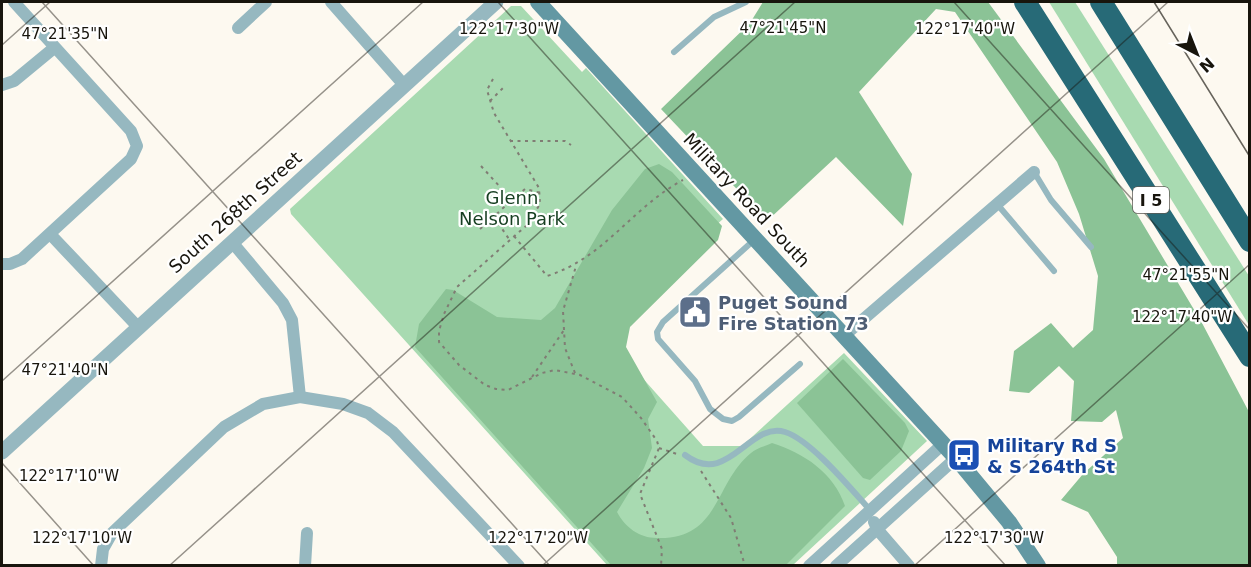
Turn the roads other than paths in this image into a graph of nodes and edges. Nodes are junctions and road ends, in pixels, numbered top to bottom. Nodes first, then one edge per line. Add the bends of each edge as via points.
1 (14, 2) edge
2 (266, 2) edge
3 (331, 2) edge
4 (496, 2) edge
5 (538, 2) edge
6 (746, 2) edge
7 (1023, 2) edge
8 (1101, 2) edge
9 (238, 28) dead end
10 (54, 48) junction
11 (674, 52) dead end
12 (2, 85) edge
13 (404, 85) junction
14 (1034, 172) joint
15 (997, 204) junction
16 (51, 235) junction
17 (756, 238) junction
18 (1250, 241) edge
19 (232, 242) junction
20 (1091, 247) dead end
21 (2, 264) edge
22 (1054, 271) dead end
23 (138, 327) junction
24 (845, 335) junction
25 (1250, 356) edge
26 (800, 364) dead end
27 (300, 397) junction
28 (943, 444) junction
29 (2, 452) edge
30 (685, 455) road end
31 (956, 458) junction
32 (870, 510) junction
33 (877, 529) junction
34 (307, 533) dead end
35 (101, 566) edge
36 (305, 566) edge
37 (519, 566) edge
38 (809, 566) edge
39 (836, 566) edge
40 (909, 566) edge
41 (1038, 566) edge

1 - 10 street
2 - 9 street
3 - 13 street
4 - 13 street, South 268th Street
5 - 17 main road, Military Road South
6 - 11 lane via 714,17
7 - 25 highway, I 5
8 - 18 highway
10 - 12 street via 14,81
10 - 16 street via 131,131 137,146 131,159
13 - 19 street, South 268th Street
14 - 15 street
14 - 20 lane via 1051,200
15 - 22 lane
15 - 24 street
16 - 21 street via 22,259
16 - 23 street
17 - 24 main road, Military Road South
17 - 26 lane via 663,322 658,339 695,381 710,409 723,420 739,417
19 - 23 street, South 268th Street
19 - 27 street via 283,303 292,320
23 - 29 street, South 268th Street
24 - 28 main road, Military Road South
27 - 35 street via 263,405 224,427 112,533 103,549
27 - 37 street via 343,404 368,413 393,432
28 - 31 main road, Military Road South
28 - 32 street
30 - 32 lane via 696,463 719,462 764,433 785,432 822,459
31 - 33 street
31 - 41 main road, Military Road South via 1009,522
32 - 33 street
32 - 38 street
33 - 39 street
33 - 40 street
34 - 36 street

